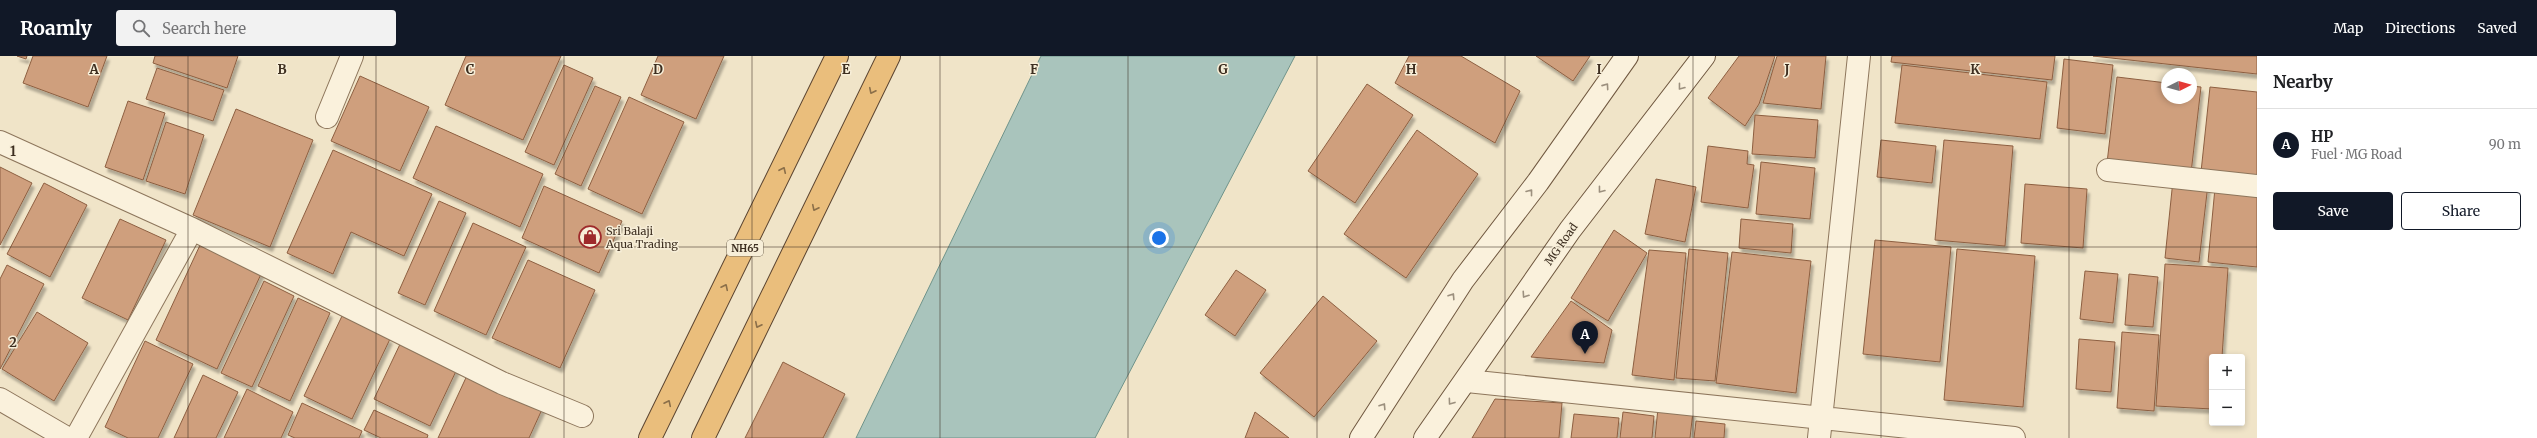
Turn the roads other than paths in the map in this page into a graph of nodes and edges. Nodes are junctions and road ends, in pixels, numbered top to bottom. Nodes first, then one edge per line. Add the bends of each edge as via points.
1 (352, 56) edge
2 (837, 56) edge
3 (889, 56) edge
4 (1627, 56) edge
5 (1704, 56) edge
6 (1859, 56) edge
7 (327, 117) dead end
8 (0, 142) edge
9 (2108, 170) dead end
10 (2257, 186) edge
11 (192, 229) junction
12 (1467, 381) junction
13 (0, 399) edge
14 (582, 416) dead end
15 (1820, 428) edge
16 (67, 438) edge
17 (76, 438) edge
18 (650, 438) edge
19 (703, 438) edge
20 (1361, 438) edge
21 (1425, 438) edge
22 (2014, 438) edge

1 - 7 street
18 -> 2 highway, NH65
3 -> 19 highway
20 -> 4 street via 1463,280 1538,182
5 -> 12 street, MG Road via 1570,230
6 - 15 street
8 - 11 street
9 - 10 street
11 - 14 street via 502,383
11 - 17 street
12 - 15 street
12 -> 21 street, MG Road
13 - 16 street
15 - 22 street

